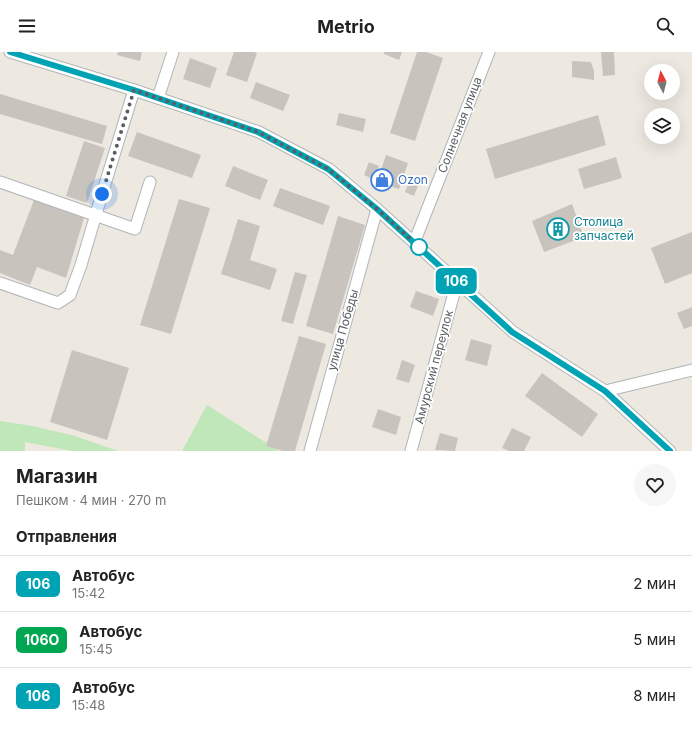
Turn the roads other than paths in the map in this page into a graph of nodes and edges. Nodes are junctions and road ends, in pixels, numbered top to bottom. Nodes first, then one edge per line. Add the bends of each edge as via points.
1 (10, 52) edge
2 (173, 52) edge
3 (489, 52) edge
4 (134, 90) junction
5 (158, 98) junction
6 (0, 182) edge
7 (150, 182) dead end
8 (377, 209) junction
9 (96, 214) junction
10 (414, 243) junction
11 (457, 282) junction
12 (0, 283) edge
13 (692, 370) edge
14 (605, 391) junction
15 (310, 451) edge
16 (411, 451) edge
17 (670, 451) edge

1 - 4 street
2 - 5 street
3 - 10 street, Солнечная улица
4 - 5 street
4 - 9 street
5 - 8 street via 258,132 328,169
6 - 9 street
7 - 9 street via 135,229
8 - 10 street
8 - 15 street, улица Победы
9 - 12 street via 70,295 58,303
10 - 11 street
11 - 14 street via 512,332
11 - 16 street, Амурский переулок
13 - 14 street
14 - 17 street

